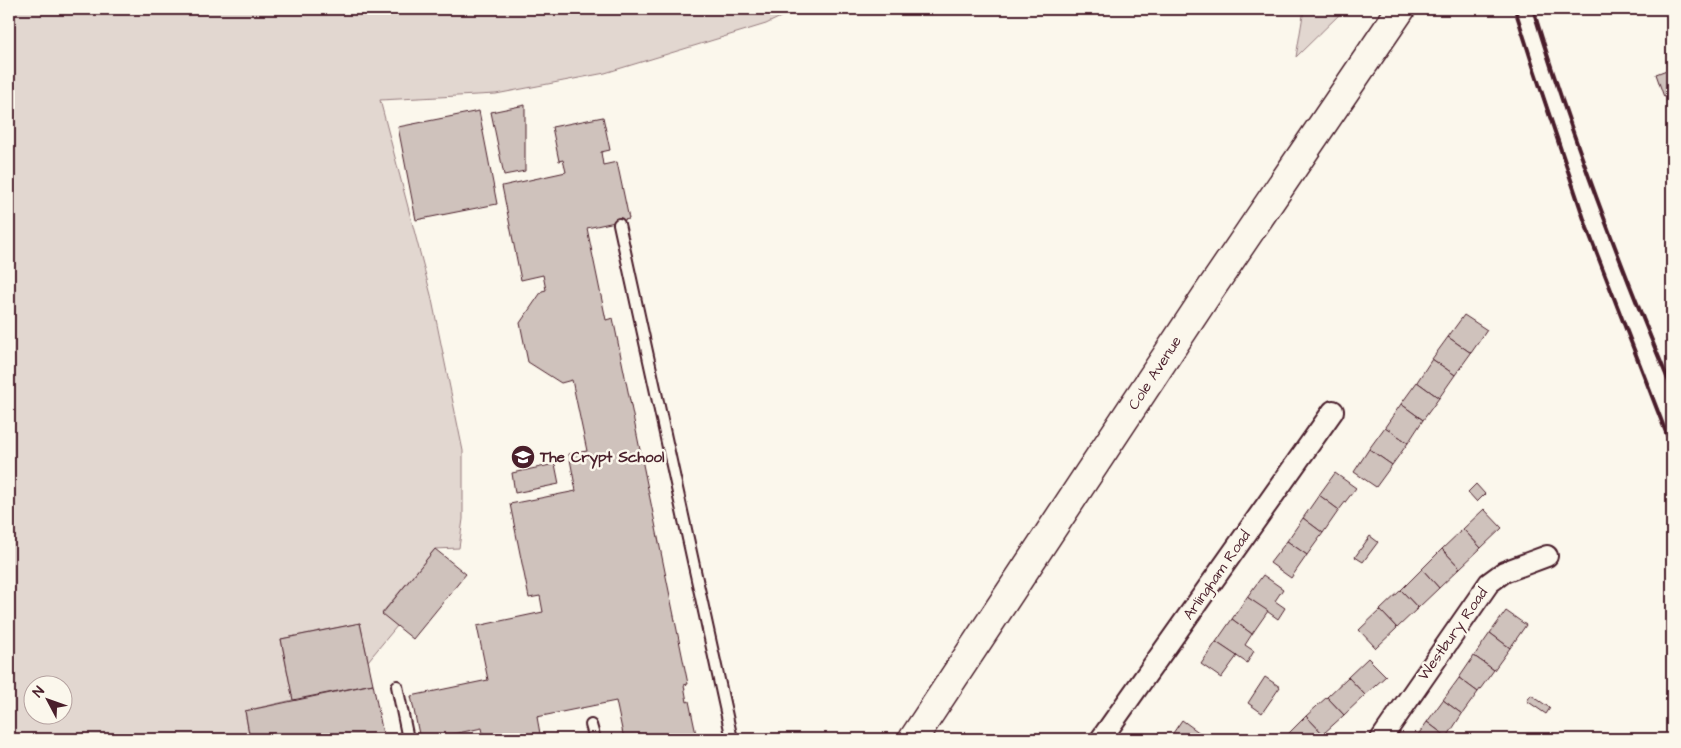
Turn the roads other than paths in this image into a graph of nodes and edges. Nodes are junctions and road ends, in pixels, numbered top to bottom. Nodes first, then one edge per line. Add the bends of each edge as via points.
1 (1401, 9) edge
2 (619, 224) dead end
3 (1333, 411) dead end
4 (1547, 556) dead end
5 (397, 686) dead end
6 (591, 724) dead end
7 (408, 739) edge
8 (595, 739) edge
9 (732, 739) edge
10 (913, 739) edge
11 (1101, 739) edge
12 (1381, 739) edge

1 - 10 highway, Cole Avenue
2 - 9 lane
3 - 11 street, Arlingham Road
4 - 12 street, Westbury Road via 1504,572 1489,583
5 - 7 lane
6 - 8 lane

